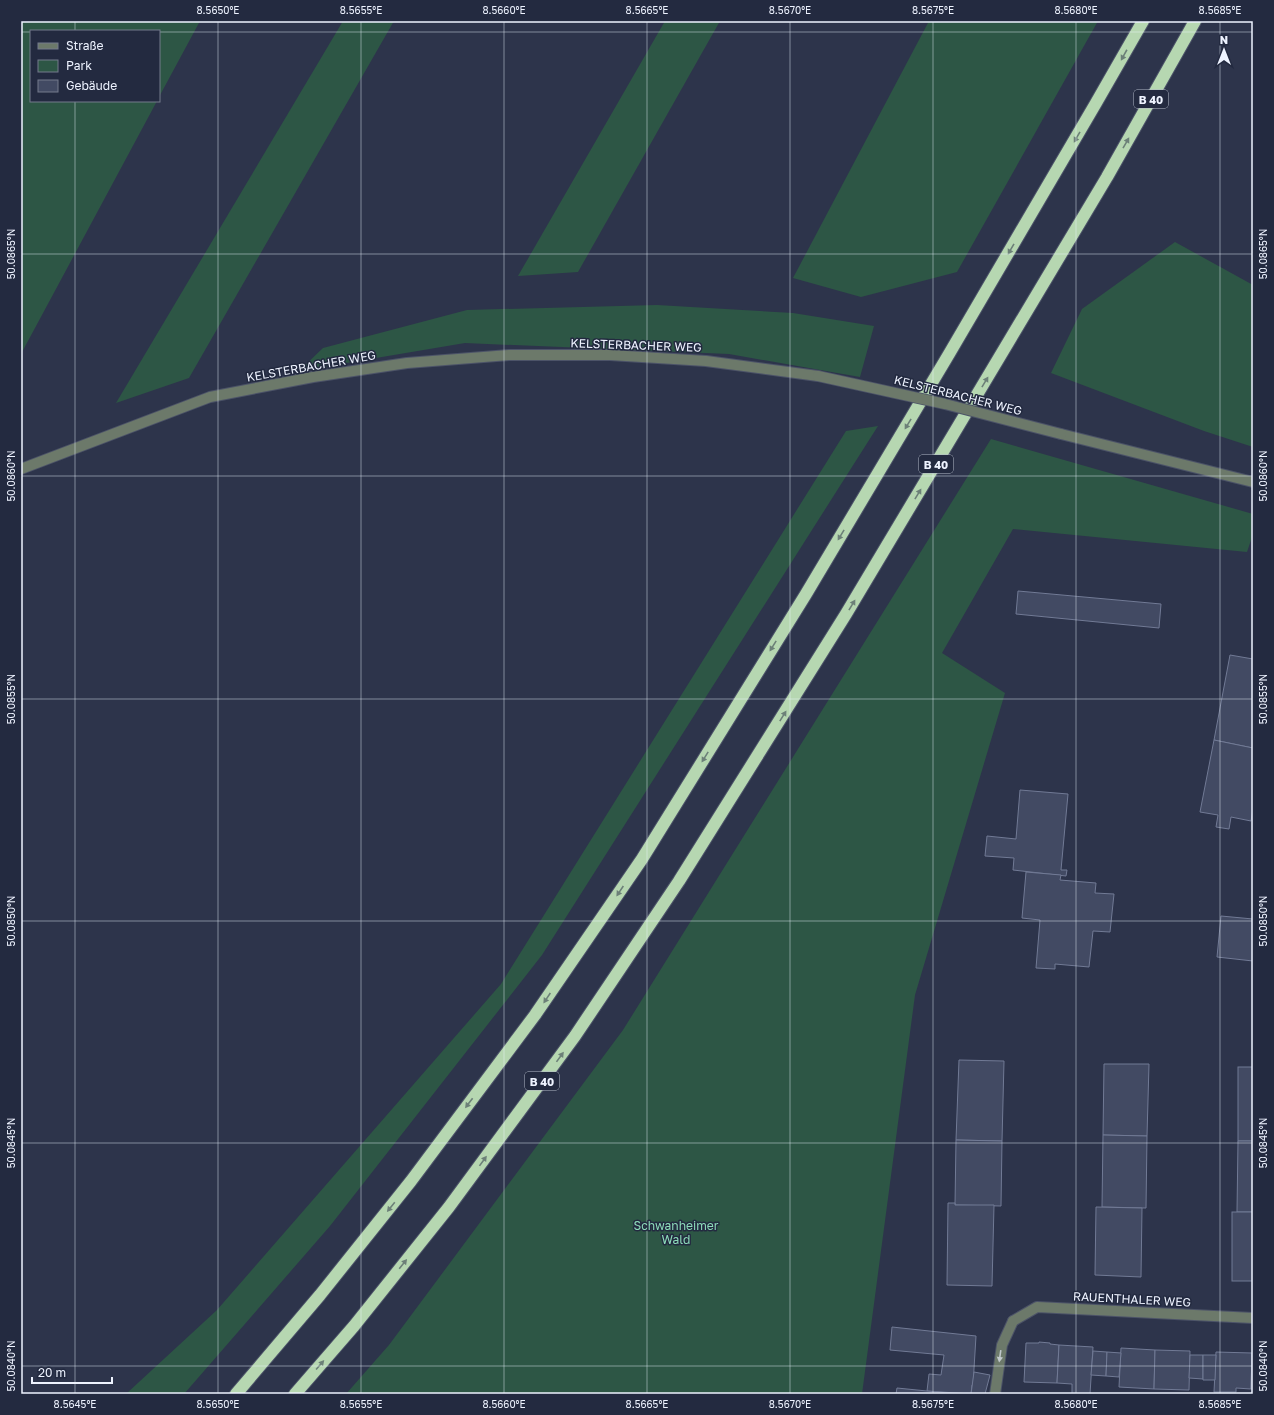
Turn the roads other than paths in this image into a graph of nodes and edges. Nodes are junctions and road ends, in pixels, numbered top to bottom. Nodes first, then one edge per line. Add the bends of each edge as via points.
1 (1143, 21) edge
2 (1196, 21) edge
3 (21, 469) edge
4 (1253, 482) edge
5 (1253, 1318) edge
6 (236, 1394) edge
7 (295, 1394) edge
8 (995, 1394) edge

1 -> 6 highway via 950,354 806,594 642,859 535,1015 411,1181 320,1295
7 -> 2 highway, B 40 via 354,1326 449,1207 575,1036 678,881 846,614 1103,184
3 - 4 street, KELSTERBACHER WEG, bridge via 210,397 313,377 407,363 509,354 610,355 706,361 818,376 945,404
5 -> 8 street, RAUENTHALER WEG via 1037,1307 1013,1321 1002,1345

